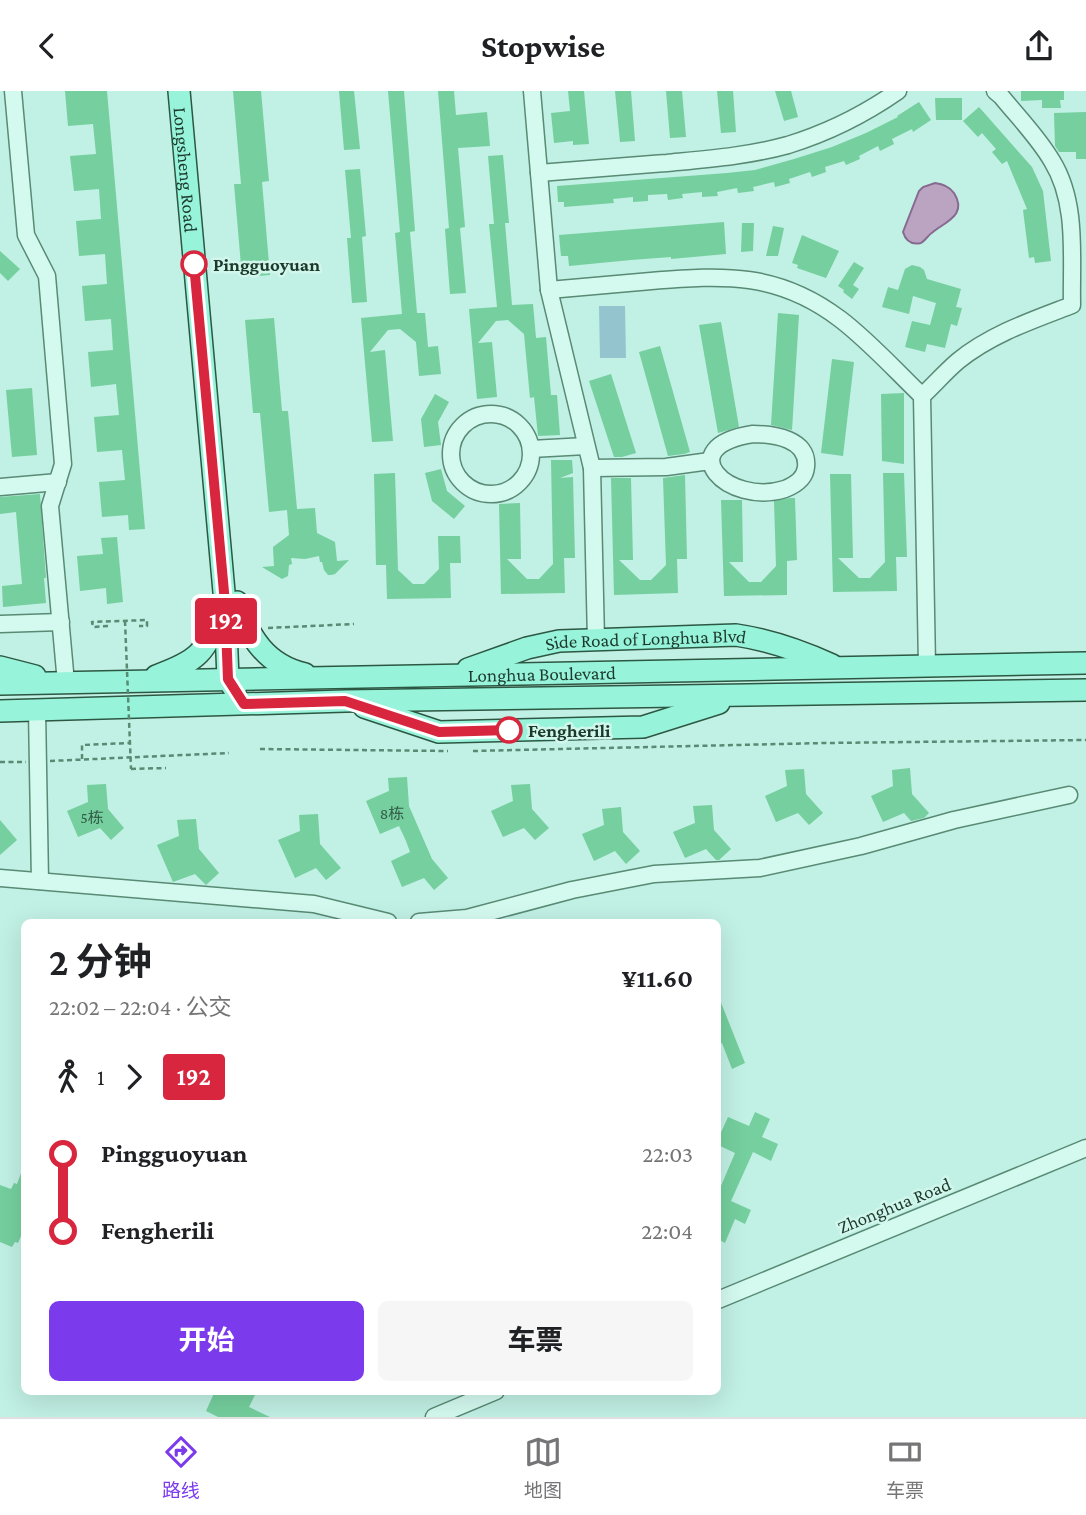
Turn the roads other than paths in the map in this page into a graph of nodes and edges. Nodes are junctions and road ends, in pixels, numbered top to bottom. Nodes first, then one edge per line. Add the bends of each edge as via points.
1 (13, 91) edge
2 (179, 91) edge
3 (192, 91) edge
4 (532, 91) edge
5 (898, 91) edge
6 (998, 93) edge
7 (8, 128) edge
8 (539, 173) junction
9 (549, 290) junction
10 (922, 396) junction
11 (586, 446) junction
12 (531, 449) junction
13 (710, 461) junction
14 (592, 468) junction
15 (58, 482) junction
16 (0, 487) edge
17 (231, 602) junction
18 (61, 622) junction
19 (0, 624) edge
20 (596, 640) junction
21 (1086, 663) edge
22 (927, 666) junction
23 (0, 667) edge
24 (840, 669) junction
25 (449, 676) junction
26 (320, 678) junction
27 (236, 679) junction
28 (138, 681) junction
29 (65, 683) junction
30 (0, 684) edge
31 (1086, 690) edge
32 (744, 695) junction
33 (345, 701) junction
34 (244, 704) junction
35 (37, 710) junction
36 (0, 711) edge
37 (0, 720) edge
38 (1069, 795) dead end
39 (0, 878) edge
40 (40, 881) junction
41 (376, 919) edge
42 (455, 919) edge
43 (1086, 1148) edge
44 (721, 1299) edge
45 (486, 1395) edge
46 (434, 1417) edge

1 - 7 street
2 - 17 main road, Longsheng Road
3 - 17 main road, Longsheng Road
4 - 8 street
5 - 8 street via 838,126 764,151
6 - 10 street via 1047,154 1063,186 1070,213 1072,305 976,349
7 - 15 street via 26,235 47,276 64,464
8 - 9 street
9 - 10 street via 706,277 742,278 776,286 839,318
9 - 11 street
10 - 22 street
11 - 12 street
11 - 14 street
12 - 12 street via 515,422 485,414 470,419 459,430 451,460 466,486 496,494 523,479
13 - 13 street via 725,443 764,434 800,447 807,465 799,482 761,492 723,480
13 - 14 street
14 - 20 street
15 - 16 street
15 - 18 street via 50,506
17 - 26 main road via 258,646 281,664
17 - 27 main road, Longsheng Road
17 - 28 main road via 199,656
18 - 19 street
18 - 29 street
20 - 24 main road, Side Road of Longhua Blvd via 736,635 802,652
20 - 25 main road, Side Road of Longhua Blvd via 544,643
21 - 22 main road, Longhua Boulevard
22 - 24 main road, Longhua Boulevard
23 - 29 main road
24 - 25 main road, Longhua Boulevard
25 - 26 main road, Longhua Boulevard
26 - 27 main road, Longhua Boulevard
27 - 28 main road, Longhua Boulevard
27 - 34 main road
28 - 29 main road, Longhua Boulevard
29 - 30 main road, Longhua Boulevard
31 - 32 main road, Longhua Boulevard
32 - 33 main road, Longhua Boulevard
32 - 33 main road via 643,727 439,732
33 - 34 main road, Longhua Boulevard
34 - 35 main road, Longhua Boulevard
35 - 36 main road, Longhua Boulevard
35 - 37 main road
35 - 40 street
38 - 42 street via 760,868 654,874
39 - 40 street
40 - 41 street via 314,904
43 - 44 street, Zhonghua Road
45 - 46 street

